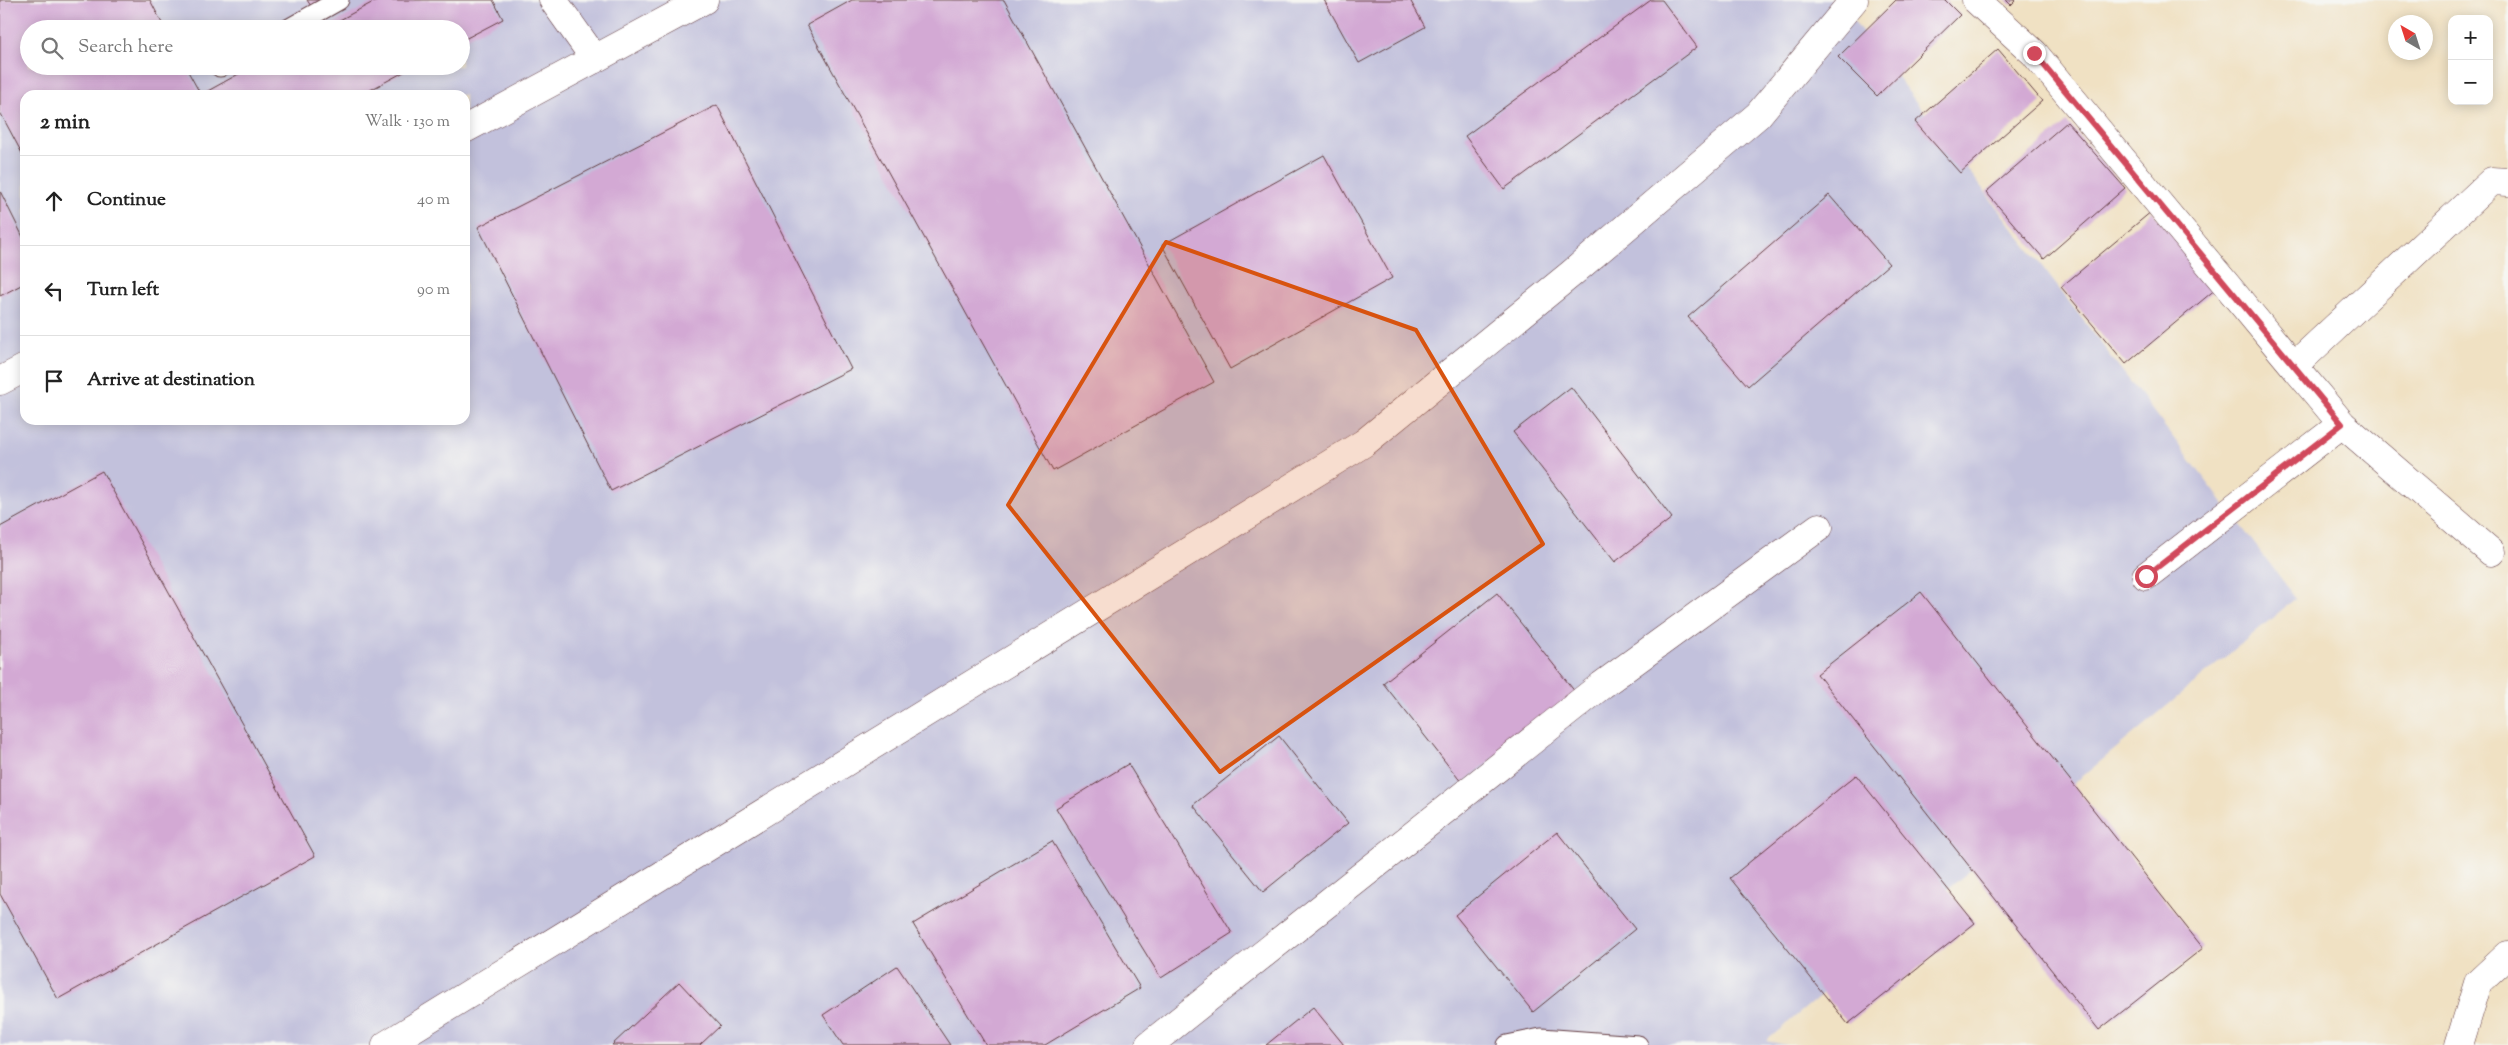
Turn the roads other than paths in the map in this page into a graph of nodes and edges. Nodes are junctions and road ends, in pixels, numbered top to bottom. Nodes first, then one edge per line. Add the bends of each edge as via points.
1 (339, 0) edge
2 (554, 0) edge
3 (704, 0) edge
4 (1854, 0) edge
5 (1976, 0) edge
6 (304, 20) edge
7 (595, 58) junction
8 (470, 126) edge
9 (2508, 182) edge
10 (2295, 365) junction
11 (20, 371) edge
12 (0, 381) edge
13 (2342, 424) junction
14 (1819, 527) dead end
15 (2491, 552) dead end
16 (2146, 576) dead end
17 (2508, 955) edge
18 (386, 1045) edge
19 (1149, 1045) edge
20 (1507, 1045) edge
21 (1638, 1045) edge
22 (2459, 1045) edge

1 - 6 lane
2 - 7 street
3 - 7 street
4 - 18 street via 1758,115 1571,274 1364,443
5 - 10 street via 2034,53
7 - 8 street
9 - 10 street via 2492,181
10 - 13 street
11 - 12 street
13 - 15 street
13 - 16 street
14 - 19 street via 1602,685
17 - 22 street via 2478,983
20 - 21 lane via 1541,1038

